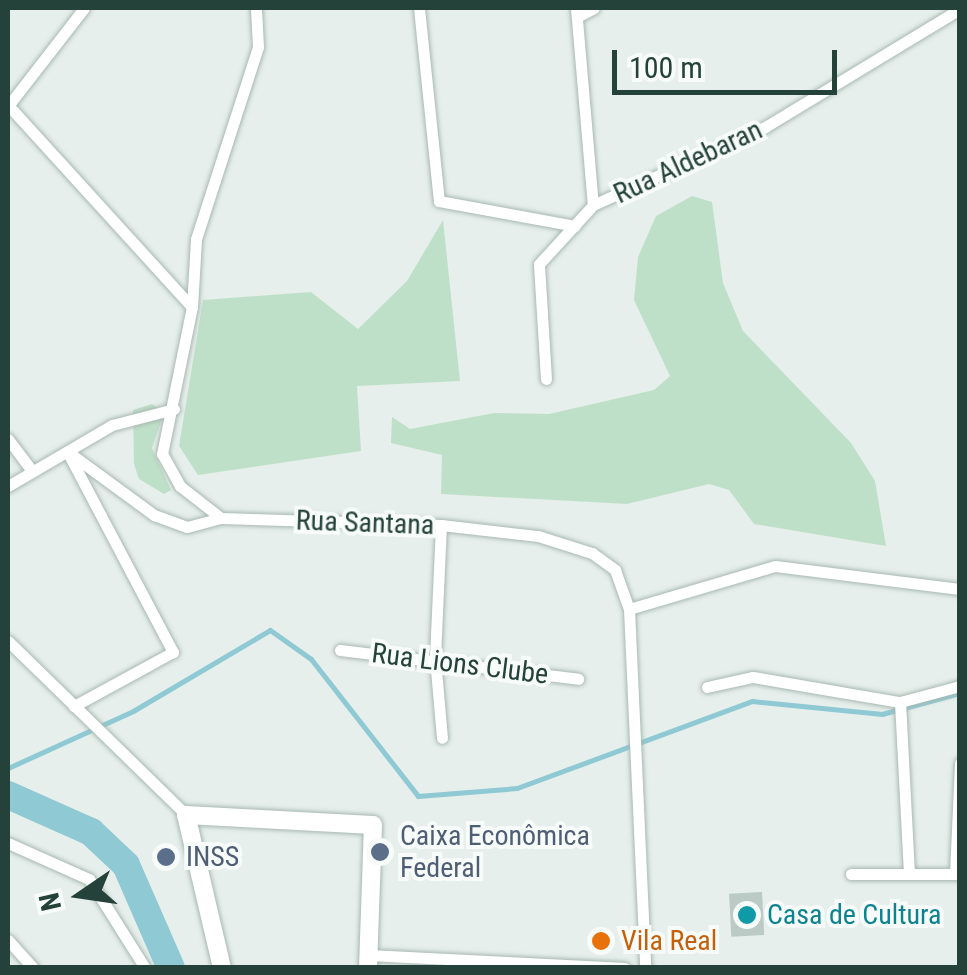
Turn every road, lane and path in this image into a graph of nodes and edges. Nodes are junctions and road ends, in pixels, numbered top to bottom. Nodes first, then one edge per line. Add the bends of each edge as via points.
1 (84, 8) edge
2 (256, 8) edge
3 (419, 8) edge
4 (594, 8) edge
5 (960, 8) edge
6 (577, 12) edge
7 (8, 106) edge
8 (594, 205) junction
9 (575, 226) junction
10 (192, 307) junction
11 (546, 379) dead end
12 (174, 410) junction
13 (8, 439) edge
14 (68, 452) junction
15 (31, 470) junction
16 (8, 486) edge
17 (221, 518) junction
18 (441, 525) junction
19 (960, 589) edge
20 (630, 609) junction
21 (8, 641) edge
22 (340, 650) dead end
23 (435, 658) junction
24 (578, 679) dead end
25 (960, 686) edge
26 (707, 687) dead end
27 (900, 702) junction
28 (74, 706) junction
29 (442, 738) dead end
30 (960, 763) edge
31 (186, 814) junction
32 (8, 842) edge
33 (909, 873) junction
34 (851, 874) dead end
35 (957, 874) edge
36 (8, 940) edge
37 (368, 961) edge
38 (554, 965) edge
39 (34, 968) edge
40 (144, 968) edge
41 (222, 968) edge
42 (626, 968) edge
43 (645, 968) edge

1 - 7 street
2 - 10 street via 258,47 196,238
3 - 9 street via 439,201
4 - 6 street
5 - 8 street, Rua Aldebaran via 765,127
6 - 8 street
7 - 10 street
8 - 9 street, Rua Aldebaran
9 - 11 street, Rua Aldebaran via 540,264
10 - 12 street
12 - 14 street via 112,425
12 - 17 street via 162,454 180,486
13 - 15 street
14 - 15 street
14 - 17 street, Rua Santana via 154,515 187,527
14 - 28 street via 173,652
15 - 16 street
17 - 18 street, Rua Santana
18 - 20 street, Rua Santana via 538,536 592,553 615,570
18 - 23 street
19 - 20 street via 775,566
20 - 43 street, Rua Santana
21 - 28 street
22 - 23 street, Rua Lions Clube
23 - 24 street, Rua Lions Clube
23 - 29 street
25 - 27 street
26 - 27 street via 754,676
27 - 33 street
28 - 31 street
30 - 35 street
31 - 37 street via 374,825
31 - 41 street
32 - 40 street via 88,879
33 - 34 street
33 - 35 street
36 - 39 street
37 - 38 street
38 - 42 street

